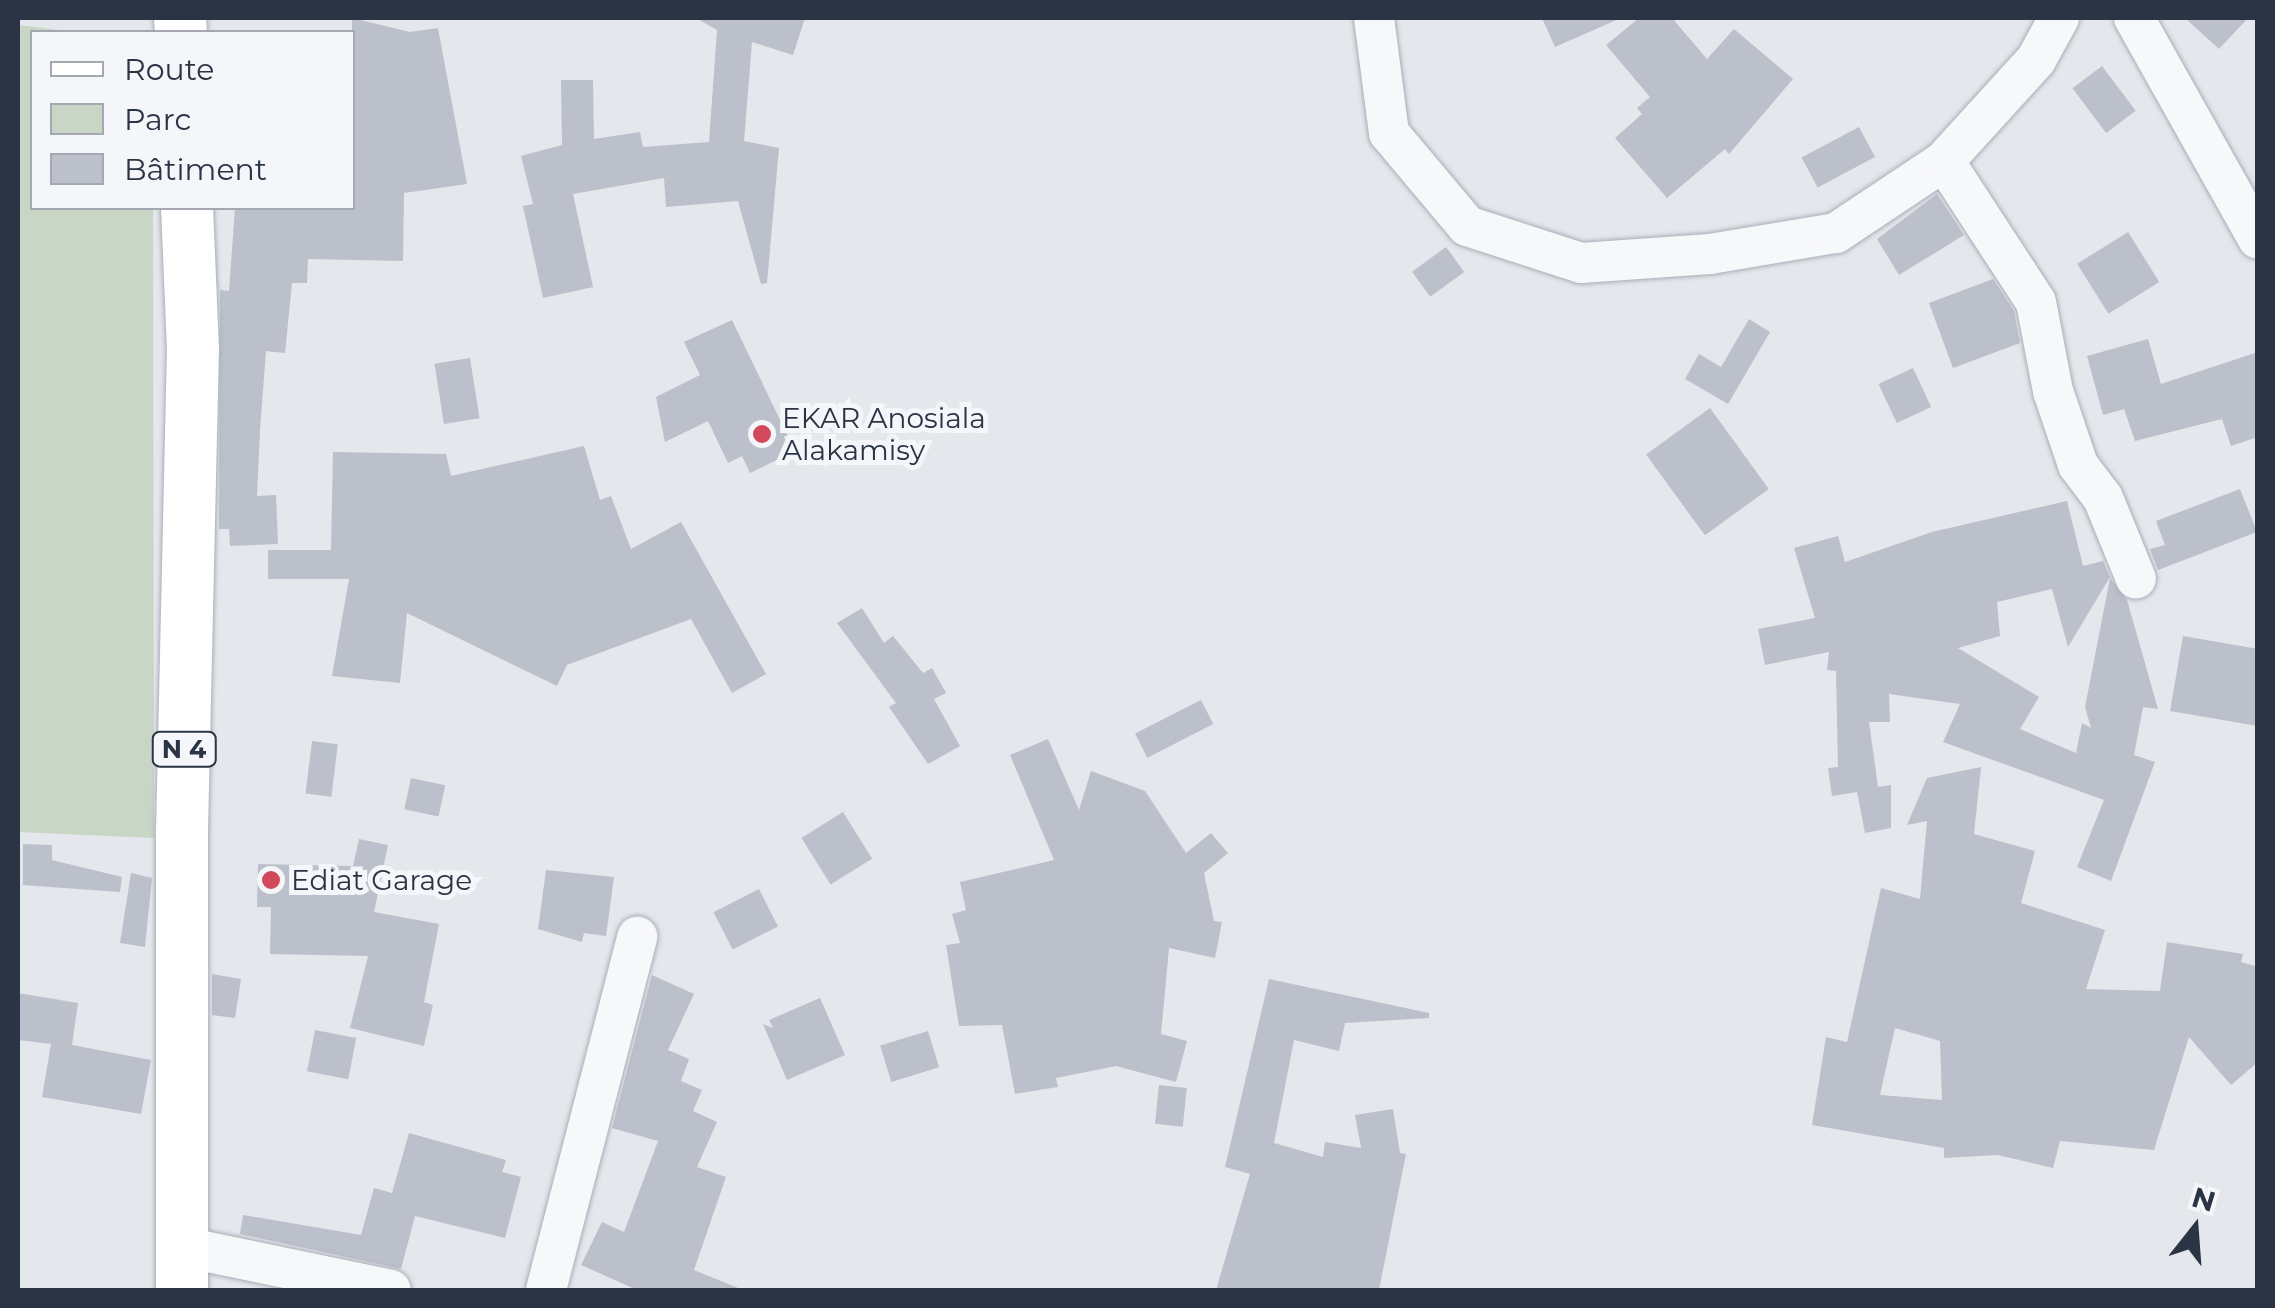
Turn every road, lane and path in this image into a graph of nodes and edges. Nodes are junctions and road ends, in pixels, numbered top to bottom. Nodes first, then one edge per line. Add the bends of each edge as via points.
1 (1374, 18) edge
2 (2060, 18) edge
3 (2134, 18) edge
4 (1944, 161) junction
5 (188, 210) edge
6 (2258, 239) edge
7 (2136, 580) dead end
8 (637, 937) dead end
9 (183, 1269) edge
10 (391, 1290) edge
11 (546, 1290) edge

1 - 4 street via 1389,133 1456,213 1467,226 1581,263 1710,254 1836,233
2 - 4 street via 2036,60
3 - 6 street
4 - 7 street via 2036,302 2052,391 2078,465 2103,498
5 - 9 main road, N 4 via 193,350 182,831
8 - 11 street
9 - 10 street

